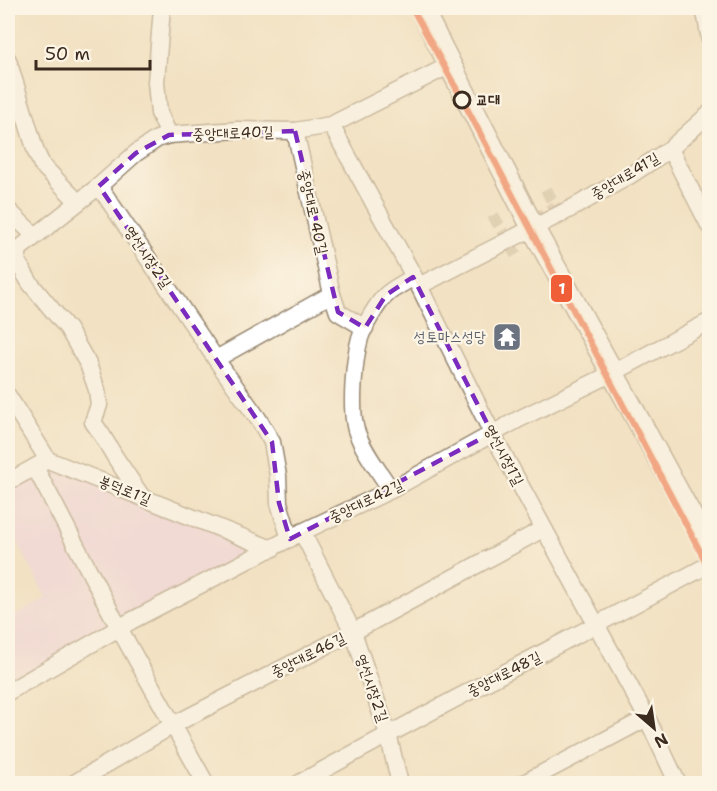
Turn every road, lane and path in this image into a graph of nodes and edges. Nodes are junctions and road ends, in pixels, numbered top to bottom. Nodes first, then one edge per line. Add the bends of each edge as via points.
1 (162, 8) edge
2 (421, 8) edge
3 (709, 8) edge
4 (710, 40) edge
5 (8, 60) edge
6 (450, 65) junction
7 (710, 113) edge
8 (331, 125) junction
9 (295, 131) junction
10 (169, 135) junction
11 (670, 148) junction
12 (99, 186) junction
13 (78, 202) junction
14 (8, 210) edge
15 (710, 227) edge
16 (533, 228) junction
17 (35, 236) junction
18 (416, 282) junction
19 (332, 294) junction
20 (710, 321) edge
21 (365, 328) junction
22 (216, 359) junction
23 (613, 373) junction
24 (8, 396) edge
25 (492, 434) junction
26 (41, 463) junction
27 (8, 480) edge
28 (391, 490) junction
29 (142, 497) junction
30 (543, 529) junction
31 (296, 535) junction
32 (272, 549) junction
33 (710, 551) edge
34 (710, 564) edge
35 (597, 625) junction
36 (119, 628) junction
37 (353, 632) junction
38 (8, 692) edge
39 (647, 718) junction
40 (173, 725) junction
41 (388, 734) junction
42 (73, 783) edge
43 (206, 783) edge
44 (298, 783) edge
45 (400, 783) edge
46 (525, 783) edge
47 (678, 783) edge

1 - 10 street via 156,82 159,113
2 - 6 main road
3 - 4 street via 705,12
5 - 13 street via 39,159
6 - 8 street, 중앙대로40길
6 - 16 main road
7 - 11 street, 중앙대로41길
8 - 9 street, 중앙대로40길
8 - 18 street, 영선시장1길
9 - 10 street, 중앙대로40길
9 - 19 street, 중앙대로 40길
10 - 12 street, 중앙대로40길 via 136,153
11 - 15 street
11 - 16 street, 중앙대로41길 via 629,176
12 - 13 street, 중앙대로40길
12 - 22 street, 영선시장2길
13 - 17 street, 중앙대로40길
14 - 17 street
16 - 18 street, 중앙대로41길
16 - 23 main road
17 - 29 street, 중앙대로40길 via 20,249 17,261 68,329 88,364 99,405 93,422
18 - 21 street, 중앙대로41길 via 386,295
18 - 25 street, 영선시장1길
19 - 21 street via 338,312
19 - 22 street
20 - 23 street, 중앙대로42길
21 - 28 street, 중앙대로41길 via 355,373 356,428
22 - 31 street, 영선시장2길 via 273,442 279,503
23 - 25 street, 중앙대로42길
23 - 33 main road
24 - 26 street
25 - 28 street, 중앙대로42길
25 - 30 street, 영선시장1길
26 - 27 street
26 - 29 street, 봉덕로1길
26 - 36 street
28 - 31 street, 중앙대로42길
29 - 32 street, 봉덕로1길
30 - 35 street, 영선시장1길
30 - 37 street, 중앙대로46길
31 - 32 street, 중앙대로42길
31 - 37 street, 영선시장2길
32 - 36 street, 중앙대로42길
34 - 35 street, 중앙대로48길
35 - 39 street, 영선시장1길
35 - 41 street, 중앙대로48길
36 - 38 street, 중앙대로42길
36 - 40 street
37 - 40 street, 중앙대로46길
37 - 41 street, 영선시장2길
39 - 46 street
39 - 47 street, 영선시장1길
40 - 42 street, 중앙대로46길
40 - 43 street
41 - 44 street, 중앙대로48길
41 - 45 street, 영선시장2길

